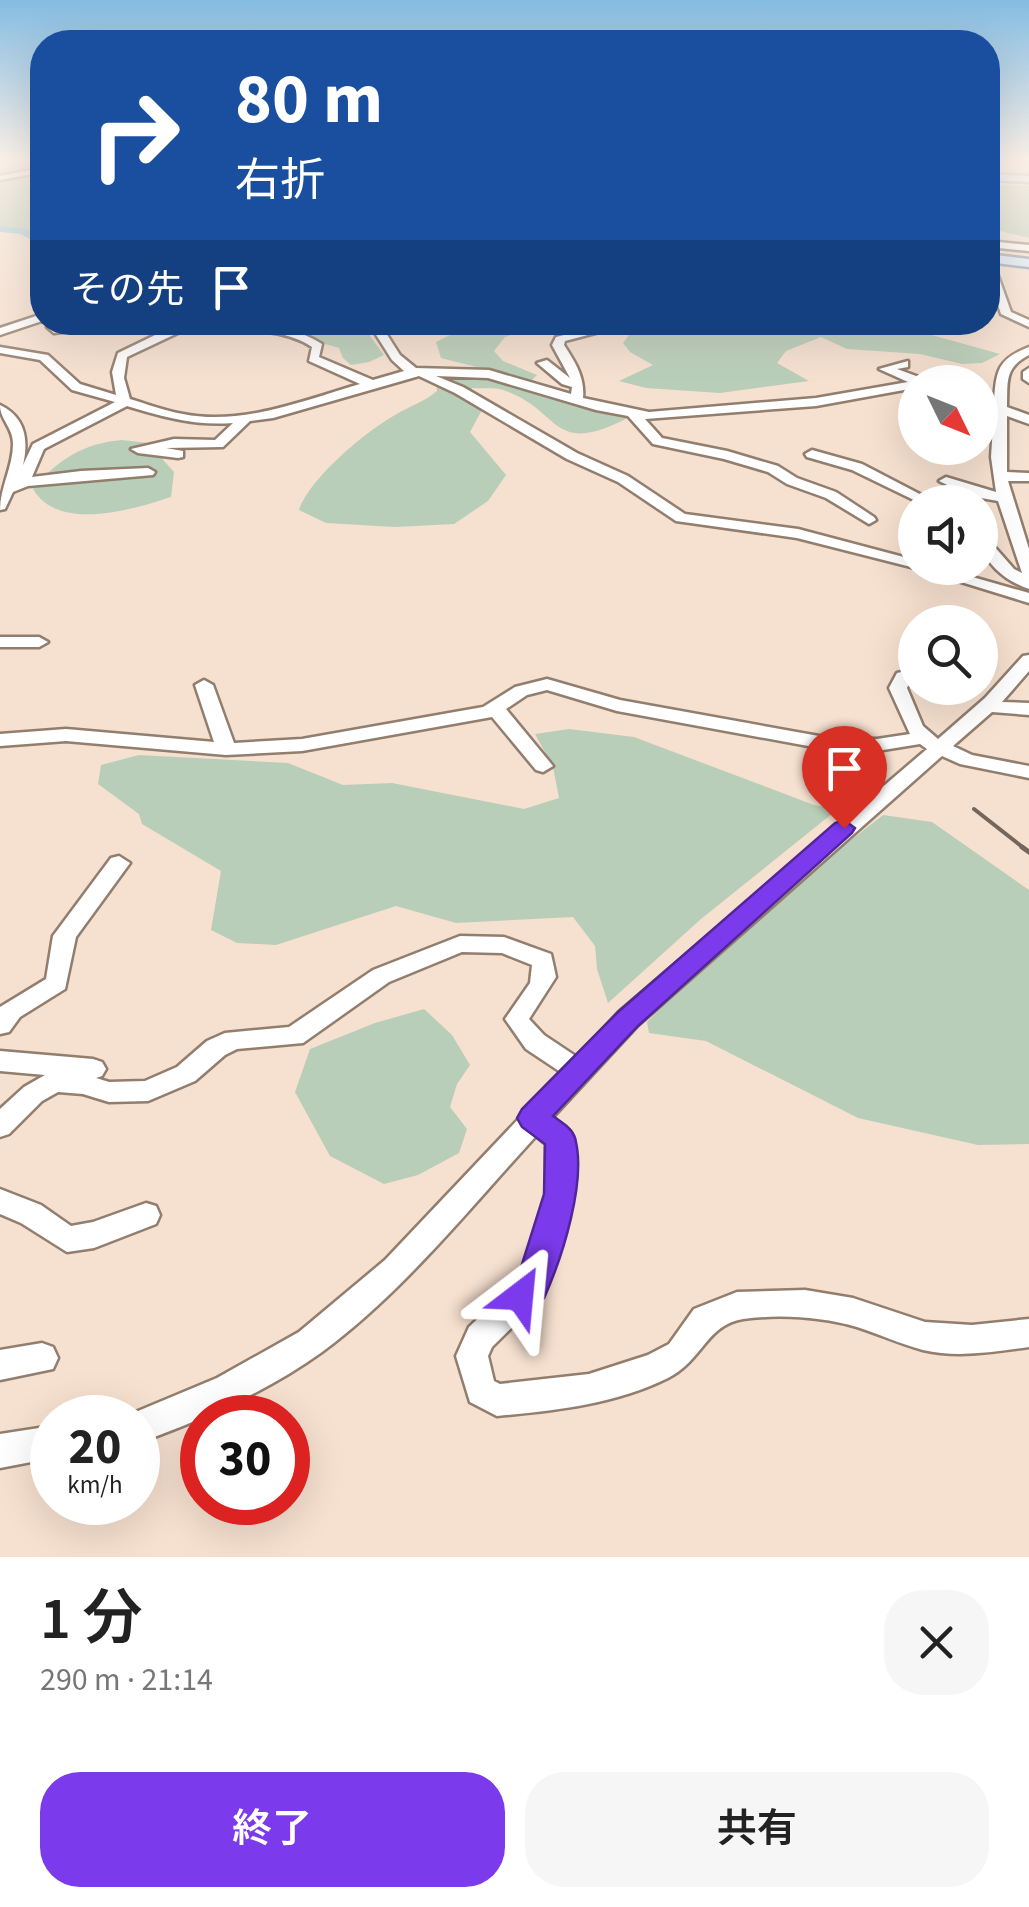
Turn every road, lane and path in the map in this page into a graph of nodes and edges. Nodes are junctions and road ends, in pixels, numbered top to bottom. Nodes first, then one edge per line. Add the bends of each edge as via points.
1 (1000, 245) edge
2 (1029, 248) edge
3 (1000, 260) edge
4 (1029, 263) edge
5 (1000, 296) edge
6 (30, 321) edge
7 (1029, 324) edge
8 (0, 332) edge
9 (168, 335) edge
10 (287, 335) edge
11 (384, 335) edge
12 (577, 335) edge
13 (0, 350) edge
14 (1029, 350) edge
15 (543, 363) dead end
16 (904, 364) dead end
17 (900, 365) edge
18 (898, 366) edge
19 (417, 372) junction
20 (898, 375) edge
21 (371, 384) junction
22 (898, 387) edge
23 (577, 392) junction
24 (998, 398) edge
25 (998, 400) edge
26 (1001, 400) junction
27 (125, 402) junction
28 (1029, 403) edge
29 (0, 409) edge
30 (632, 414) junction
31 (178, 417) junction
32 (245, 418) junction
33 (1029, 420) edge
34 (812, 454) dead end
35 (148, 472) dead end
36 (1000, 476) junction
37 (1029, 478) edge
38 (946, 481) dead end
39 (15, 486) junction
40 (898, 487) edge
41 (1004, 498) junction
42 (0, 506) edge
43 (869, 520) dead end
44 (898, 560) edge
45 (998, 560) edge
46 (1029, 573) edge
47 (984, 585) edge
48 (1029, 598) edge
49 (0, 642) edge
50 (39, 642) dead end
51 (1029, 660) edge
52 (204, 685) dead end
53 (908, 705) edge
54 (987, 706) junction
55 (495, 708) junction
56 (1029, 709) edge
57 (0, 740) edge
58 (931, 742) junction
59 (226, 749) junction
60 (543, 766) dead end
61 (1029, 772) edge
62 (118, 863) dead end
63 (0, 1025) edge
64 (0, 1061) edge
65 (93, 1069) dead end
66 (577, 1070) junction
67 (532, 1118) junction
68 (0, 1126) edge
69 (0, 1201) edge
70 (146, 1215) dead end
71 (1029, 1333) edge
72 (42, 1358) dead end
73 (0, 1364) edge
74 (160, 1419) edge
75 (30, 1446) edge
76 (0, 1451) edge

1 - 2 street
3 - 4 main road
5 - 7 street via 1006,314
6 - 8 street
9 - 27 street via 122,355
10 - 21 street via 318,346 313,360
11 - 19 street via 399,364
12 - 23 street via 558,345
13 - 27 street via 44,357 76,387
14 - 26 street via 1009,362
15 - 23 street
16 - 17 street
18 - 20 street via 884,369
19 - 21 street
19 - 23 street via 482,373
19 - 44 street via 623,479 681,518 798,534
21 - 32 street
22 - 30 street via 816,402
23 - 30 street
24 - 26 street
25 - 26 street
26 - 28 street
26 - 33 street
26 - 36 street
27 - 31 street
27 - 39 street via 38,448
29 - 39 street via 21,429
30 - 43 street via 658,441 773,469
31 - 32 street
31 - 32 street via 174,449 218,444
34 - 40 street
35 - 39 street
36 - 37 street
36 - 41 street
38 - 41 street
39 - 42 street
41 - 46 street
45 - 46 street via 1008,572
47 - 48 street
49 - 50 street
51 - 54 street
52 - 59 street
53 - 58 street
54 - 56 street
54 - 58 street
55 - 58 street via 547,684 618,705 830,744
55 - 59 street via 332,742
55 - 60 street
57 - 59 street via 66,735
58 - 61 street via 983,765
58 - 66 street
62 - 63 street via 65,936 57,983 12,1008
64 - 65 street
66 - 67 street
66 - 68 street via 538,1044 517,1019 543,983 543,960 504,945 460,944 382,976 294,1036 234,1040 148,1091 54,1082
67 - 71 street via 560,1138 560,1194 532,1287 492,1322 472,1356 481,1390 498,1400 588,1388 656,1368 680,1354 705,1319 738,1306 805,1304 926,1336 972,1340
67 - 74 street via 395,1270 310,1342 228,1390
69 - 70 street via 67,1239
72 - 73 street
75 - 76 street

